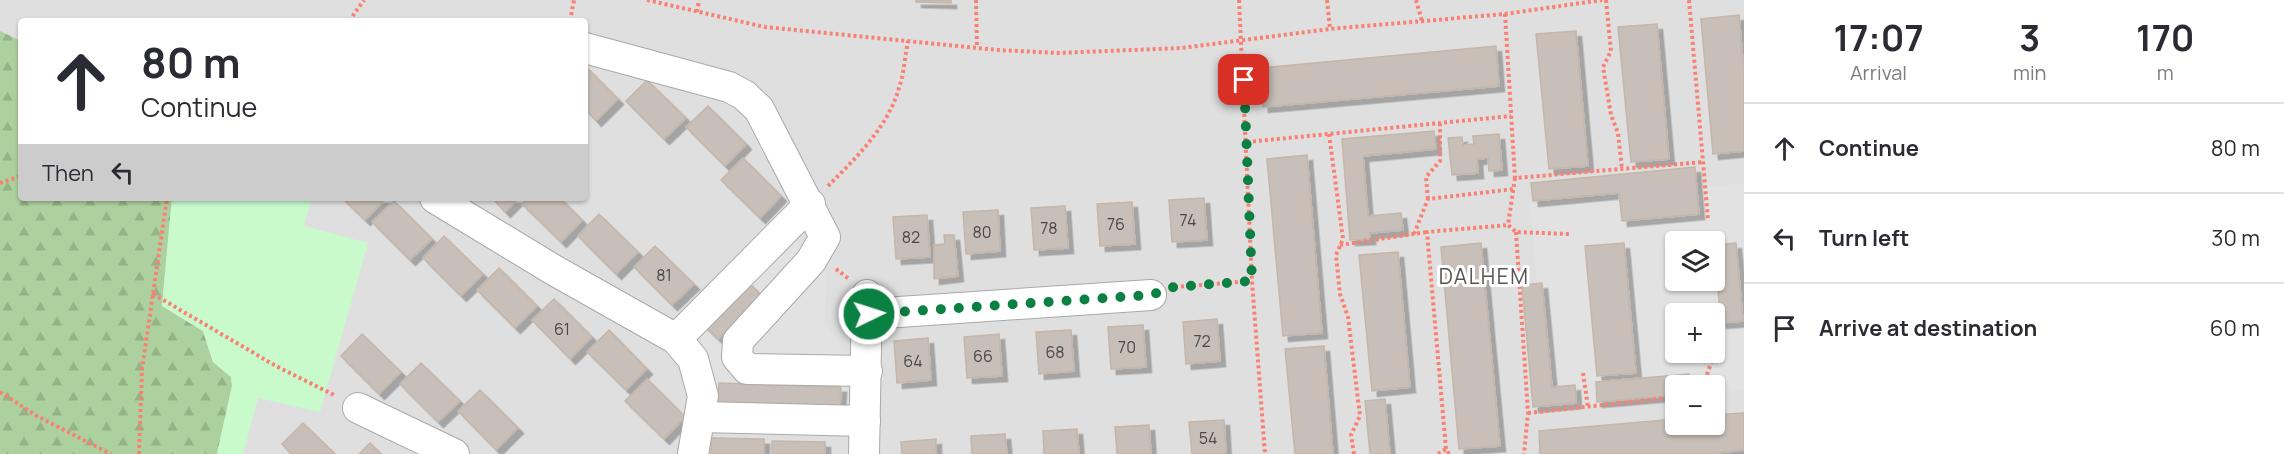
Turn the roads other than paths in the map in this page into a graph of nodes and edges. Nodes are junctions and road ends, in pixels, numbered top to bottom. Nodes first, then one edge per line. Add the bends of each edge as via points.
1 (588, 49) edge
2 (440, 201) edge
3 (810, 204) junction
4 (1151, 295) road end
5 (685, 349) junction
6 (737, 357) junction
7 (867, 371) junction
8 (358, 408) road end
9 (700, 417) junction
10 (865, 421) junction
11 (454, 454) edge
12 (693, 454) edge
13 (864, 454) edge

1 - 3 street via 707,80 744,95 759,109
2 - 5 street
3 - 5 street
3 - 6 street via 825,237 817,253 738,342
4 - 7 street via 868,304
5 - 6 street
5 - 9 street via 703,396
6 - 7 street via 747,369
7 - 10 street
8 - 11 street
9 - 10 street
9 - 12 street
10 - 13 street

